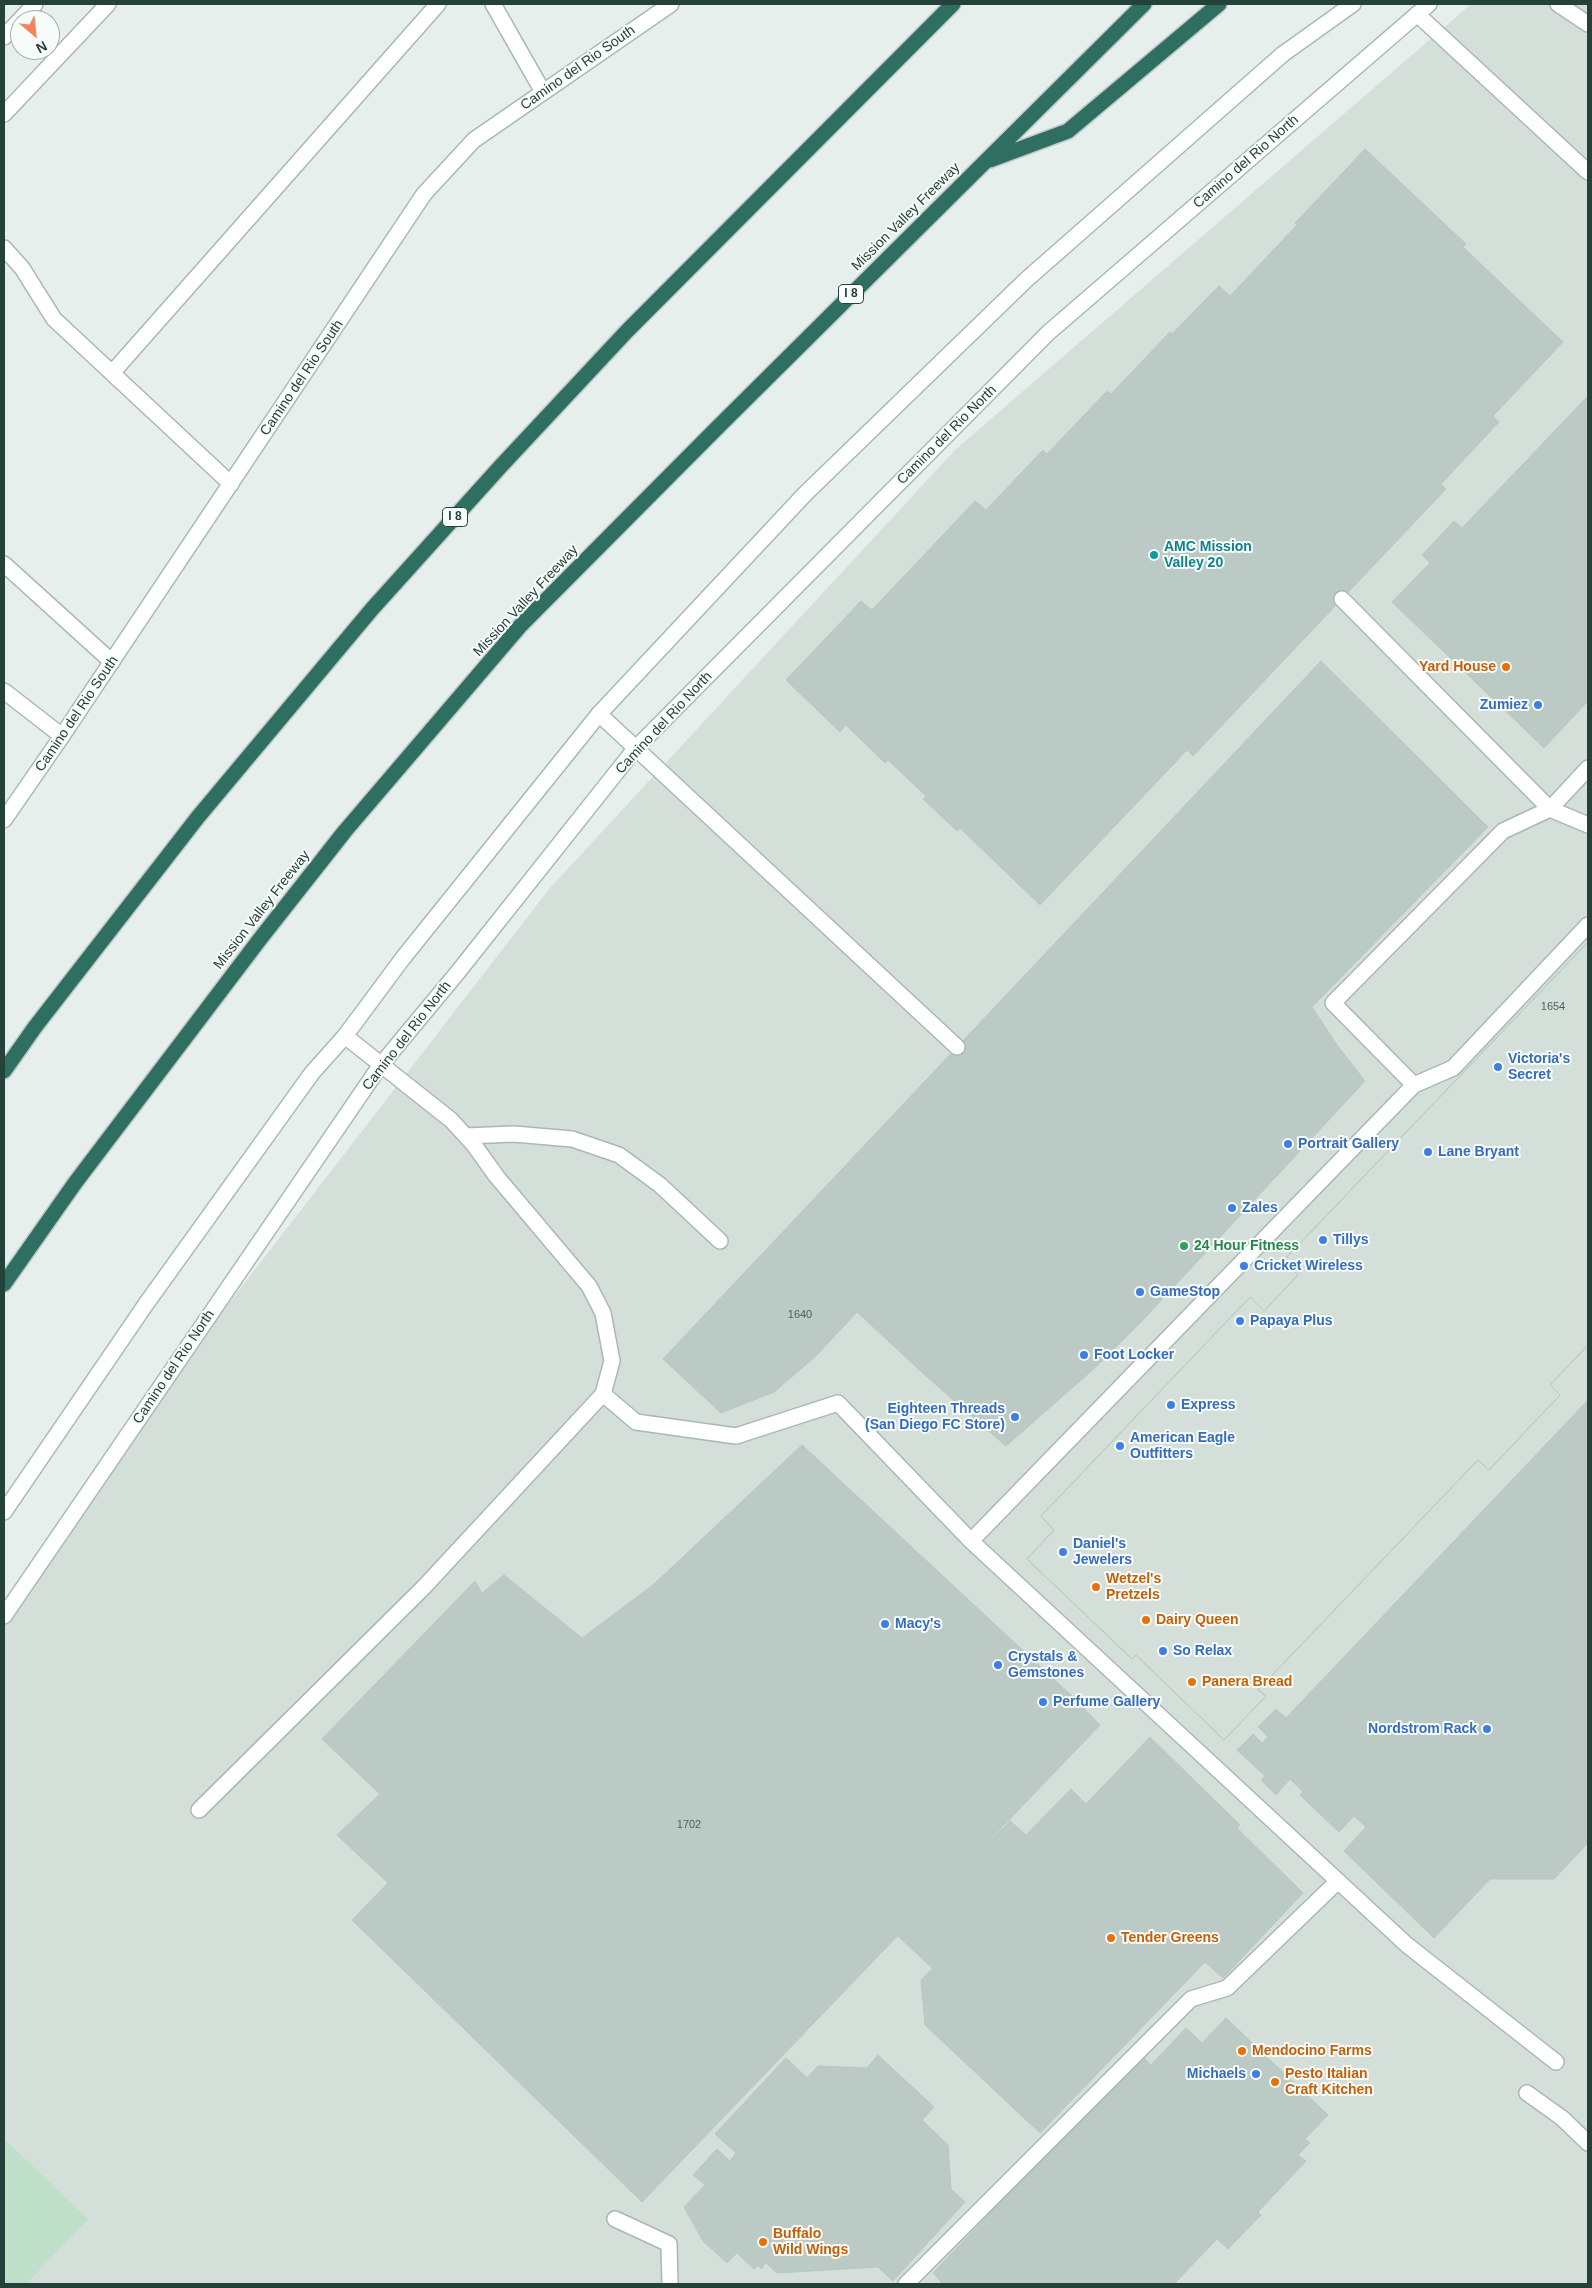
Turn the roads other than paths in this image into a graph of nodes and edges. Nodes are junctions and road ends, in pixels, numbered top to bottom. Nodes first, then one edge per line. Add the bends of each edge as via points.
1 (35, 4) edge
2 (108, 4) edge
3 (438, 4) edge
4 (493, 4) edge
5 (671, 4) edge
6 (953, 4) edge
7 (1144, 4) edge
8 (1219, 4) edge
9 (1352, 4) edge
10 (1429, 4) edge
11 (1558, 4) edge
12 (1417, 14) junction
13 (1588, 24) edge
14 (4, 38) edge
15 (543, 92) junction
16 (4, 114) edge
17 (984, 162) junction
18 (1588, 172) edge
19 (4, 248) edge
20 (112, 373) junction
21 (231, 484) junction
22 (4, 564) edge
23 (1342, 599) dead end
24 (112, 662) junction
25 (4, 691) edge
26 (599, 714) junction
27 (62, 736) junction
28 (636, 749) junction
29 (1588, 768) edge
30 (1550, 808) junction
31 (4, 820) edge
32 (1588, 825) edge
33 (1588, 925) edge
34 (345, 1036) junction
35 (957, 1047) dead end
36 (380, 1066) junction
37 (4, 1071) edge
38 (1414, 1085) junction
39 (466, 1136) junction
40 (720, 1241) dead end
41 (4, 1284) edge
42 (603, 1394) junction
43 (4, 1512) edge
44 (971, 1541) junction
45 (4, 1616) edge
46 (199, 1810) dead end
47 (1338, 1880) junction
48 (1556, 2062) dead end
49 (1527, 2093) dead end
50 (1588, 2143) edge
51 (615, 2219) dead end
52 (670, 2284) edge
53 (906, 2284) edge

1 - 14 street
2 - 16 street
3 - 20 street
4 - 15 street
5 - 15 street, Camino del Rio South
6 - 37 highway, I 8 via 627,331 372,609 198,817
7 - 17 highway, Mission Valley Freeway / I 8
8 - 17 highway via 1068,131
9 - 26 street via 1283,54 1026,280 805,494
10 - 12 street, Camino del Rio North
11 - 13 street
12 - 18 street
12 - 28 street, Camino del Rio North via 1048,333
15 - 21 street, Camino del Rio South via 474,140 424,194
17 - 41 highway, Mission Valley Freeway / I 8 via 522,625 346,831 260,938 75,1183
19 - 20 street via 22,268 54,319
20 - 21 street
21 - 24 street, Camino del Rio South
22 - 24 street
23 - 30 street
24 - 27 street, Camino del Rio South
25 - 27 street
26 - 28 street
26 - 34 street via 403,958
27 - 31 street, Camino del Rio South
28 - 35 street
28 - 36 street, Camino del Rio North
29 - 30 street
30 - 32 street
30 - 38 street via 1503,832 1333,1003
33 - 38 street via 1453,1068
34 - 36 street
34 - 43 street via 312,1073 163,1280
36 - 39 street via 451,1120
36 - 45 street, Camino del Rio North
38 - 44 street
39 - 40 street via 514,1134 572,1139 619,1155 660,1185
39 - 42 street via 593,1293 603,1313 612,1361
42 - 44 street via 636,1422 736,1436 838,1403
42 - 46 street via 424,1587
44 - 47 street
47 - 48 street via 1407,1945
47 - 53 street via 1227,1988 1191,1999
49 - 50 street via 1562,2118
51 - 52 street via 669,2244

